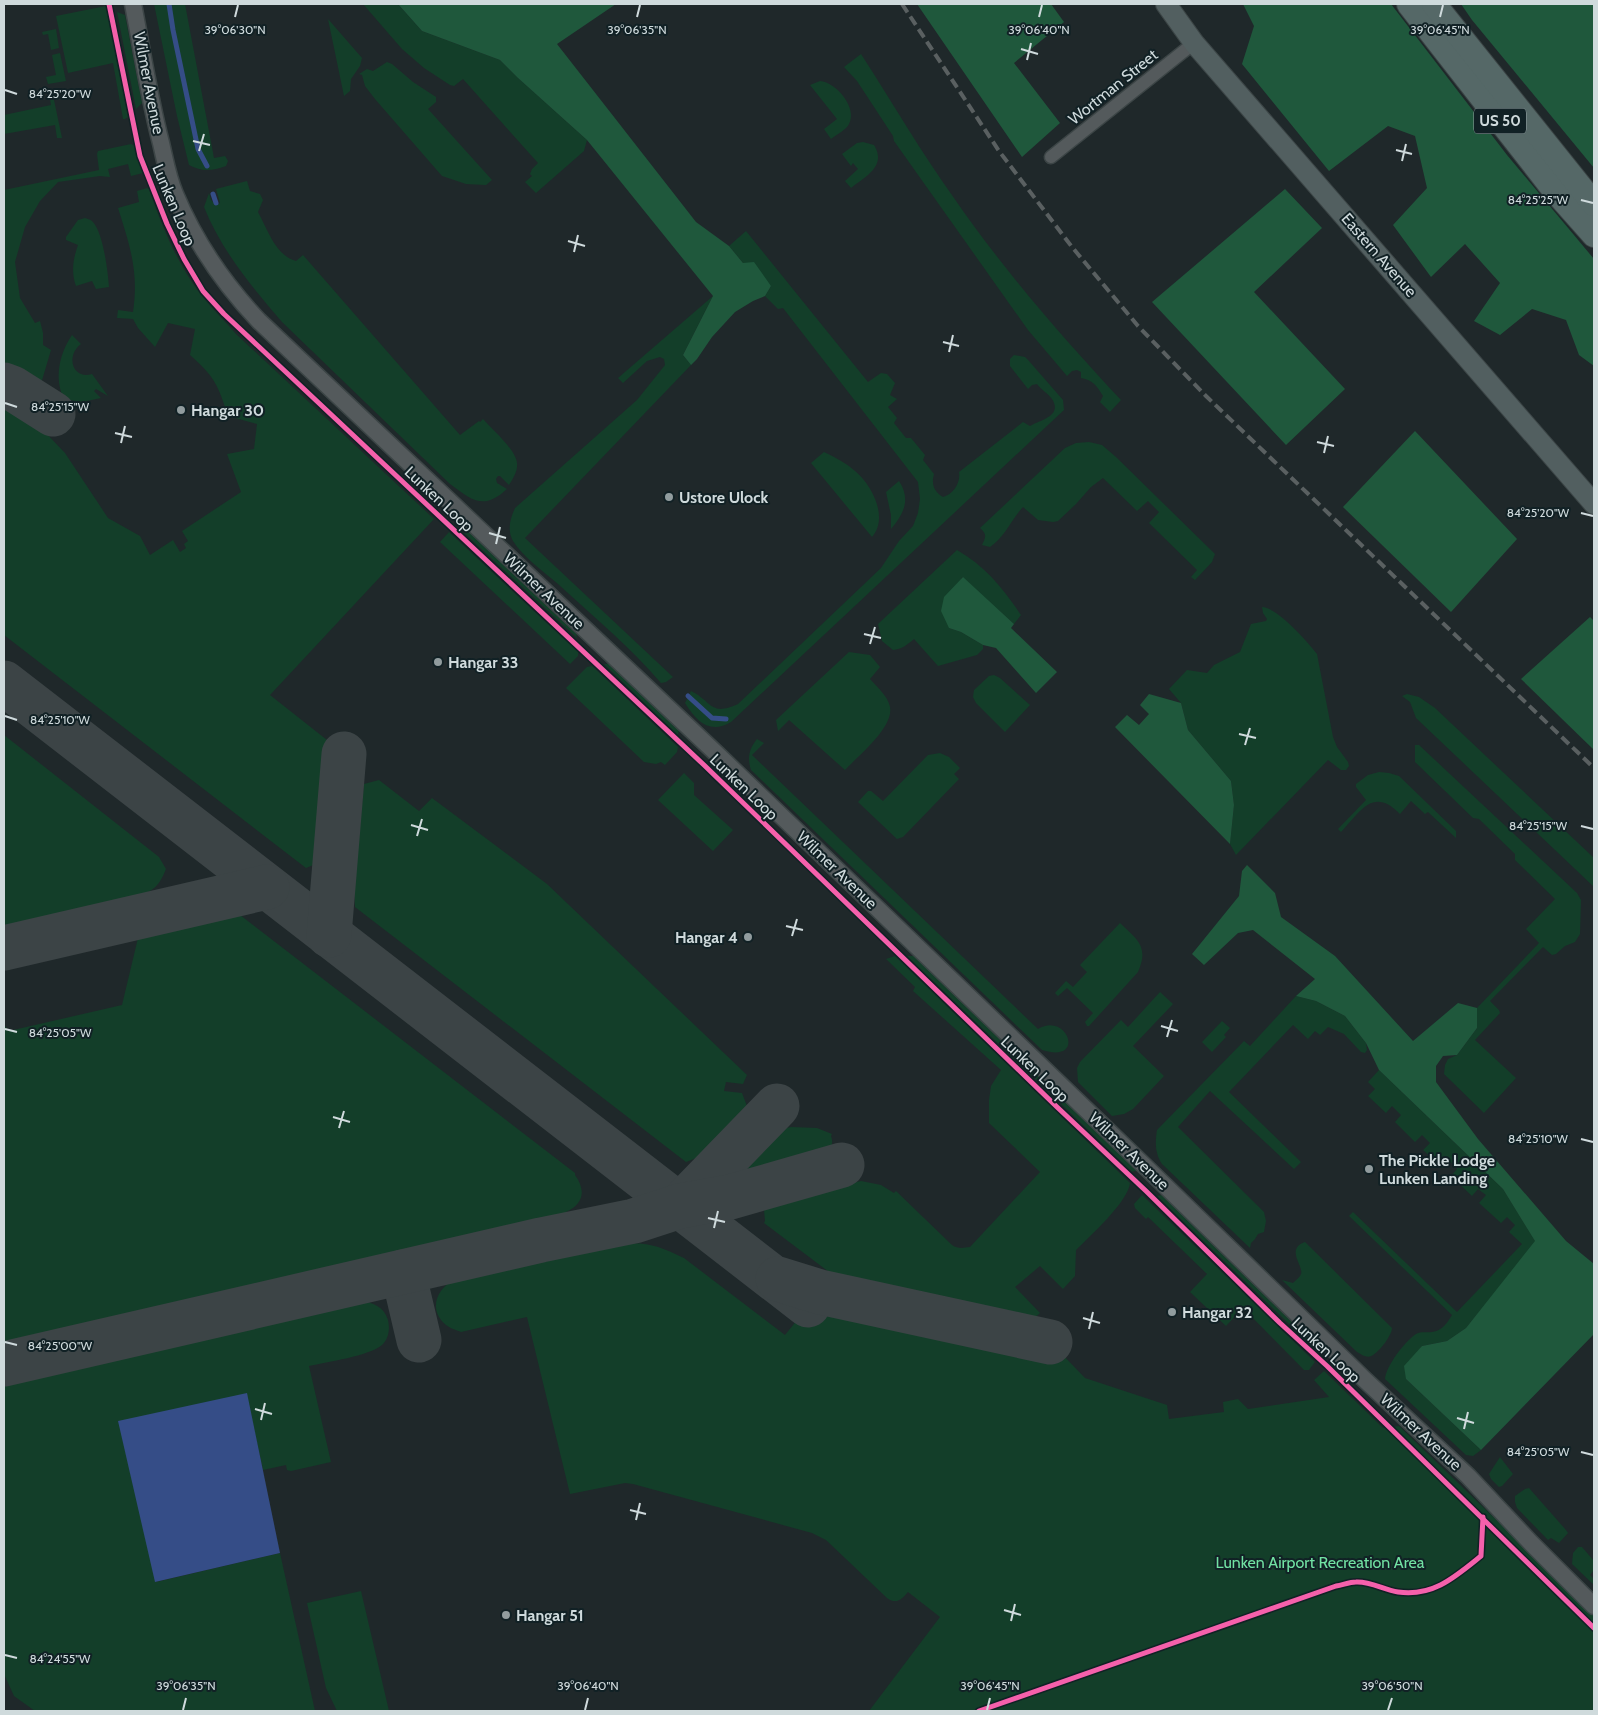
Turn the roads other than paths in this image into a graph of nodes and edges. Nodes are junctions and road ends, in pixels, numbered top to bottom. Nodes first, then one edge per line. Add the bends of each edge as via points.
1 (133, 4) edge
2 (1166, 4) edge
3 (1409, 4) edge
4 (1434, 4) edge
5 (1194, 43) junction
6 (1051, 157) dead end
7 (1594, 204) edge
8 (1594, 236) edge
9 (1594, 504) edge
10 (1594, 1606) edge

1 - 10 street, Wilmer Avenue via 156,126 174,193 194,235 237,298 1468,1476
2 - 5 main road, Eastern Avenue
3 - 8 highway, US 50
4 - 7 highway, US 50
5 - 6 street, Wortman Street
5 - 9 main road, Eastern Avenue

